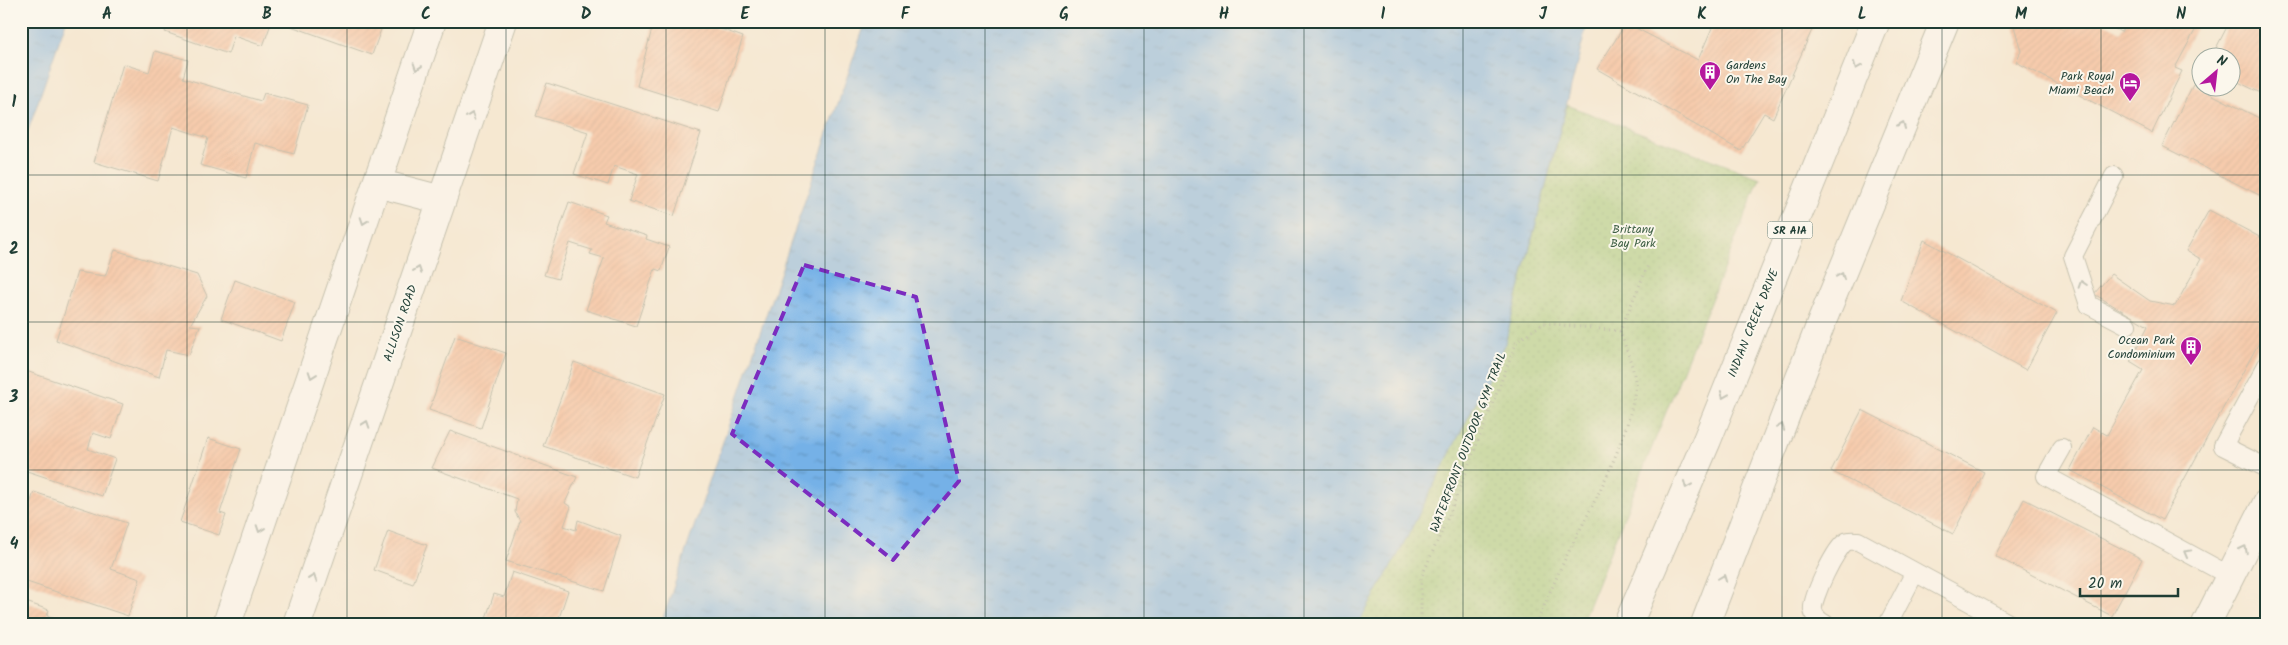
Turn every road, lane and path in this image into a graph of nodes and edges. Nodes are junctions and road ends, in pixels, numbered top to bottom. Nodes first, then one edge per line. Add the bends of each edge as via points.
1 (432, 21) edge
2 (503, 21) edge
3 (1876, 21) edge
4 (1945, 21) edge
5 (2114, 176) dead end
6 (377, 183) junction
7 (442, 200) junction
8 (1648, 265) dead end
9 (2127, 325) dead end
10 (1620, 331) junction
11 (2267, 366) edge
12 (2062, 448) dead end
13 (2267, 468) edge
14 (2267, 503) edge
15 (1915, 572) junction
16 (2230, 576) junction
17 (231, 623) edge
18 (297, 624) edge
19 (1423, 624) edge
20 (1536, 624) edge
21 (1628, 624) edge
22 (1705, 624) edge
23 (1825, 624) edge
24 (1888, 624) edge
25 (2010, 624) edge
26 (2206, 624) edge

1 -> 6 main road
7 -> 2 main road, ALLISON ROAD
3 -> 21 main road, INDIAN CREEK DRIVE / SR A1A
22 -> 4 main road via 1822,321
9 -> 5 lane via 2089,305 2073,256
6 - 7 main road
6 -> 17 main road
18 -> 7 main road, ALLISON ROAD
8 - 10 path
10 - 19 path, WATERFRONT OUTDOOR GYM TRAIL via 1544,323 1517,341 1421,578
10 - 20 path via 1635,388 1626,428
11 - 13 lane via 2223,446
16 -> 12 lane via 2046,476
16 -> 14 main road
15 - 23 lane via 1858,541 1847,541 1839,548 1813,600 1813,612
15 - 24 lane
15 - 25 lane
16 - 26 main road

